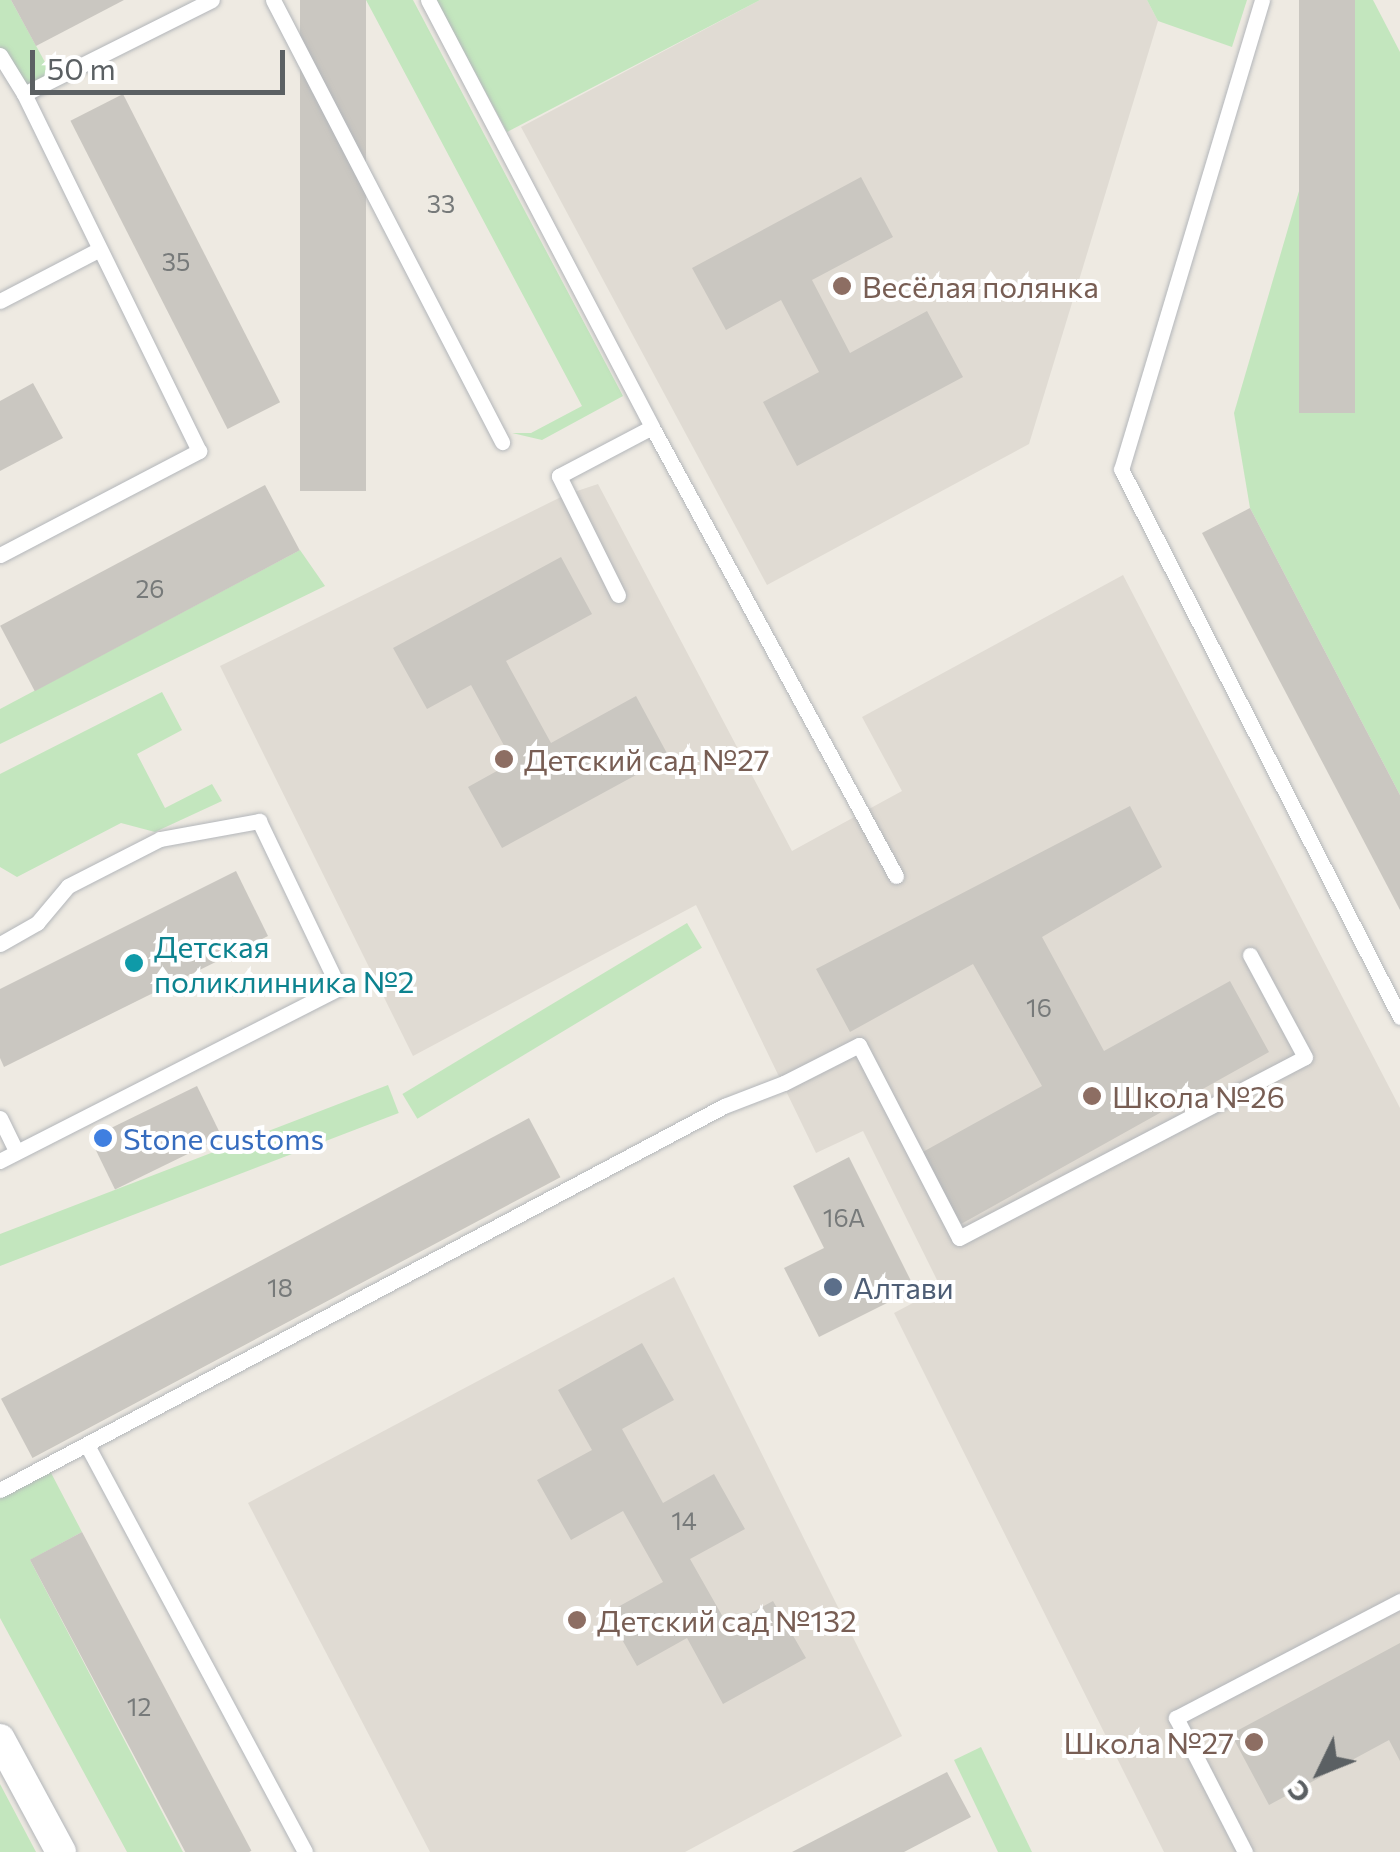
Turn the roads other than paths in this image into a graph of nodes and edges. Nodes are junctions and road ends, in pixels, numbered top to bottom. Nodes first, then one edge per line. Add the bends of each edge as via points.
1 (212, 0) edge
2 (273, 0) edge
3 (428, 0) edge
4 (1262, 0) edge
5 (0, 55) edge
6 (24, 94) junction
7 (98, 250) junction
8 (0, 300) edge
9 (652, 428) junction
10 (502, 442) dead end
11 (0, 555) edge
12 (618, 595) dead end
13 (896, 876) dead end
14 (0, 944) edge
15 (1250, 955) dead end
16 (1400, 1017) edge
17 (0, 1118) edge
18 (16, 1151) junction
19 (0, 1161) edge
20 (88, 1447) junction
21 (0, 1490) edge
22 (1400, 1602) edge
23 (0, 1740) edge
24 (61, 1852) edge
25 (305, 1852) edge
26 (1244, 1852) edge

1 - 6 lane
2 - 10 lane
3 - 9 lane
4 - 16 lane via 1121,469
5 - 6 lane
6 - 7 lane
7 - 8 lane
7 - 11 lane via 199,451
9 - 12 lane via 558,476
9 - 13 lane
14 - 18 lane via 37,923 68,886 160,839 259,821 339,988
15 - 20 lane via 1305,1056 959,1238 859,1045 724,1106
17 - 18 lane
18 - 19 lane
20 - 21 lane
20 - 25 lane
22 - 26 lane via 1176,1718
23 - 24 street

